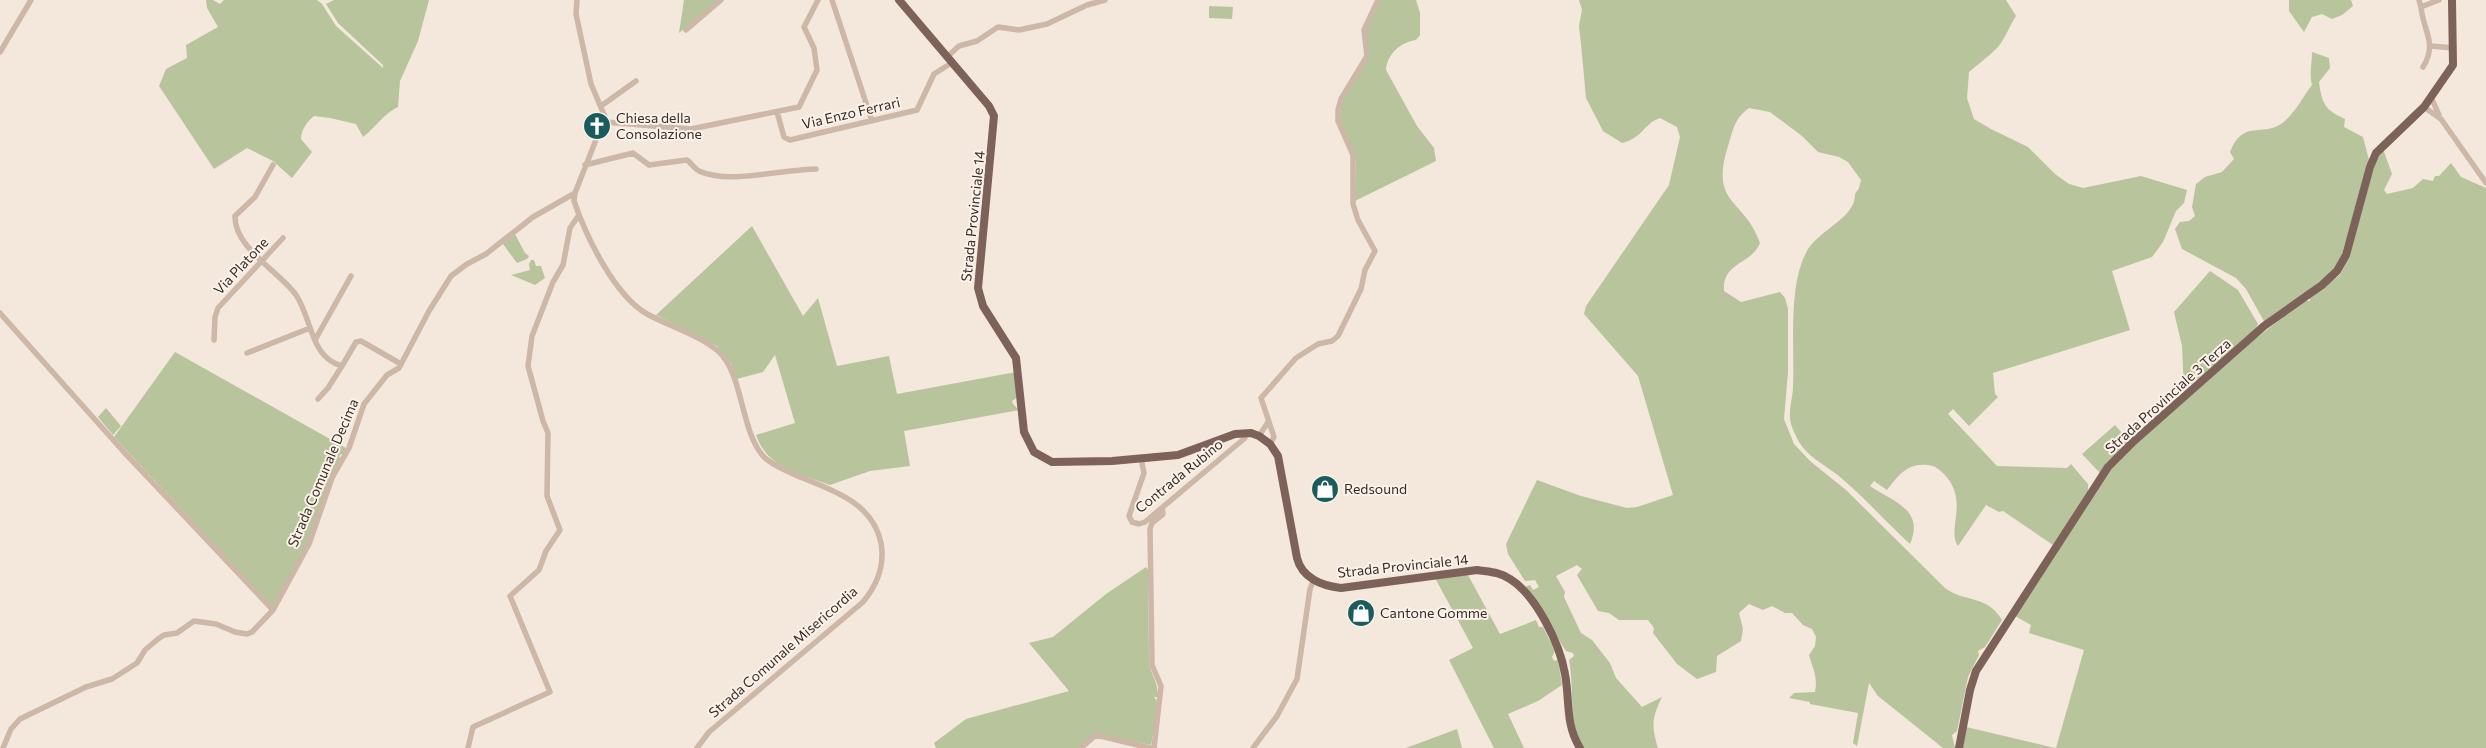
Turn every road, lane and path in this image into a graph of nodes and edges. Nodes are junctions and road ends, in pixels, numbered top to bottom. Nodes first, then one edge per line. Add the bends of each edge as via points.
1 (31, 0) edge
2 (577, 0) edge
3 (721, 0) edge
4 (818, 0) edge
5 (832, 0) edge
6 (899, 0) edge
7 (1105, 0) edge
8 (1378, 0) edge
9 (2419, 0) edge
10 (2439, 0) edge
11 (2452, 0) edge
12 (2421, 7) junction
13 (686, 30) dead end
14 (2431, 46) junction
15 (2454, 48) junction
16 (0, 52) edge
17 (950, 60) junction
18 (2423, 67) dead end
19 (636, 80) dead end
20 (2431, 97) junction
21 (601, 106) junction
22 (2424, 107) junction
23 (777, 112) junction
24 (2441, 119) junction
25 (872, 121) junction
26 (605, 122) junction
27 (274, 165) dead end
28 (585, 165) junction
29 (816, 169) dead end
30 (2486, 183) edge
31 (575, 193) junction
32 (579, 215) junction
33 (283, 238) dead end
34 (261, 262) junction
35 (351, 276) dead end
36 (0, 313) edge
37 (310, 328) junction
38 (214, 340) dead end
39 (315, 340) junction
40 (247, 353) dead end
41 (401, 364) junction
42 (342, 366) junction
43 (318, 399) dead end
44 (1268, 422) junction
45 (1258, 436) junction
46 (1245, 438) dead end
47 (1270, 444) junction
48 (1141, 458) junction
49 (1162, 508) junction
50 (1314, 579) junction
51 (273, 610) junction
52 (3, 748) edge
53 (468, 748) edge
54 (697, 748) edge
55 (1081, 748) edge
56 (1152, 748) edge
57 (1253, 748) edge
58 (1580, 748) edge
59 (1959, 748) edge

1 - 16 street
2 - 21 street via 576,14 591,84
3 - 13 street
4 - 23 street via 804,27 817,60 816,75 799,107
5 - 25 street
6 - 17 main road, Strada Provinciale 14
7 - 17 street via 1047,24 1019,30 998,27 976,41 959,46
8 - 44 street via 1364,30 1367,56 1341,99 1337,115 1353,156 1353,204 1358,220 1374,246 1374,255 1338,336 1313,346 1296,358 1261,398
9 - 12 street
10 - 12 street
11 - 15 main road, Strada Provinciale 3 Terza
12 - 14 street
14 - 15 street
14 - 18 street
15 - 20 main road, Strada Provinciale 3 Terza via 2451,69
17 - 25 street, Via Enzo Ferrari via 934,74 918,110
17 - 48 main road, Strada Provinciale 14 via 994,116 978,288 983,306 1016,358 1027,441 1034,452 1052,462
19 - 21 street
20 - 22 main road, Strada Provinciale 3 Terza
20 - 24 street
21 - 26 street
22 - 24 street
22 - 59 main road, Strada Provinciale 3 Terza via 2376,153 2346,255 2338,271 2264,326 2108,467 1976,671
23 - 25 street, Via Enzo Ferrari via 784,137 790,140
23 - 26 street via 691,128
24 - 30 street
26 - 28 street, Strada Comunale Misericordia
27 - 34 street via 255,197 235,216 238,230
28 - 29 street via 633,153 649,165 687,160 705,173 735,177
28 - 31 street, Strada Comunale Misericordia
31 - 32 street, Strada Comunale Misericordia
31 - 41 street, Strada Comunale Decima via 533,217 486,254 451,276
32 - 53 street via 570,228 563,265 532,336 528,366 548,433 547,496 560,530 546,551 539,570 510,596 550,692 473,727
32 - 54 street, Strada Comunale Misericordia via 593,249 636,306 709,345 726,359 762,456 772,464 853,501 874,523 881,543 879,576 863,602 709,732
33 - 34 street, Via Platone
34 - 37 street via 297,296
34 - 38 street, Via Platone via 218,308 214,317
35 - 39 street
36 - 51 street via 123,451
37 - 39 street
37 - 40 street
39 - 42 street via 320,353
41 - 42 street via 358,340
41 - 51 street, Strada Comunale Decima via 387,375 364,404 349,448 332,478 309,544
42 - 43 street
44 - 45 street
44 - 47 street via 1274,437
45 - 47 main road
45 - 48 main road, Strada Provinciale 14 via 1235,434 1183,454
46 - 49 street, Contrada Rubino
47 - 50 main road, Strada Provinciale 14 via 1278,456 1298,565
48 - 49 street, Contrada Rubino via 1144,473 1130,519 1139,524 1145,522
49 - 56 street via 1163,514 1150,529 1152,665 1161,686
50 - 57 street via 1297,679 1277,716
50 - 58 main road, Strada Provinciale 14 via 1341,588 1460,571 1494,572 1509,578 1527,596 1553,637 1565,674 1569,720
51 - 52 street, Strada Comunale Decima via 247,634 199,620 177,633 164,635 145,650 137,663 112,679 86,687 20,719 11,729
55 - 56 street via 1096,735

